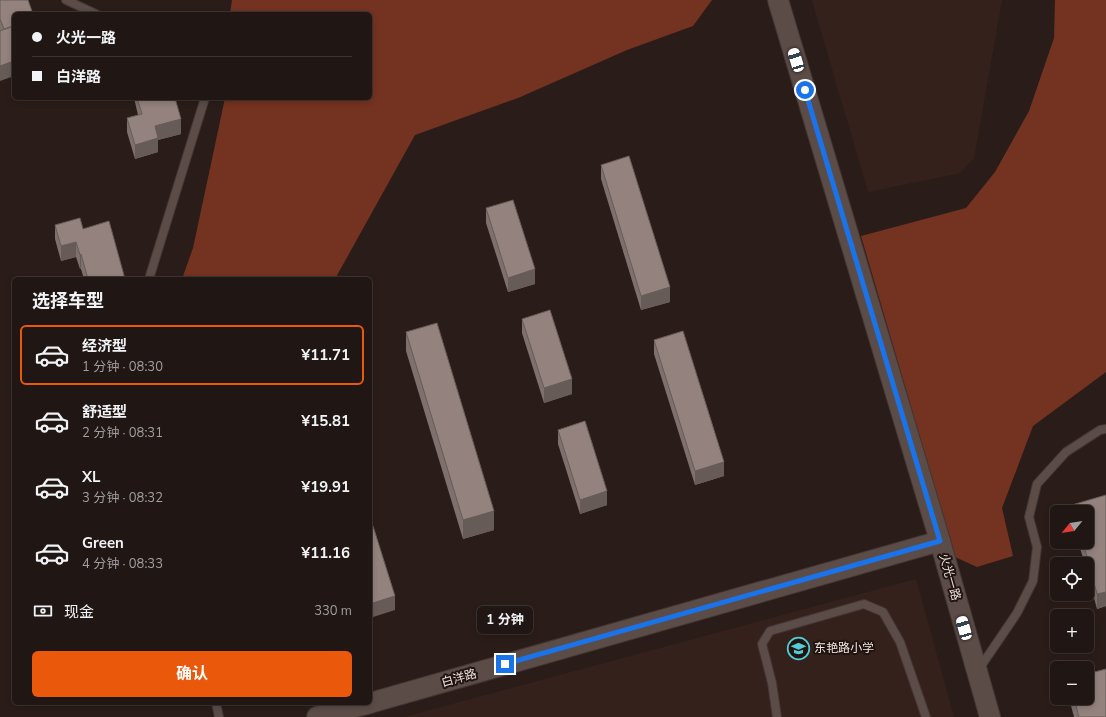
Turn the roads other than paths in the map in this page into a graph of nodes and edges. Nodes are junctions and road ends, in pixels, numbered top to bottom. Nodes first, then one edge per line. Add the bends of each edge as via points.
1 (66, 0) edge
2 (778, 0) edge
3 (92, 12) edge
4 (204, 100) edge
5 (150, 277) edge
6 (1106, 429) edge
7 (940, 541) junction
8 (977, 672) junction
9 (372, 702) edge
10 (217, 705) edge
11 (362, 705) edge
12 (220, 717) edge
13 (317, 717) edge
14 (777, 717) edge
15 (926, 717) edge
16 (990, 717) edge

1 - 3 lane
2 - 7 street, 火光一路
4 - 5 lane
6 - 8 lane via 1100,430 1066,452 1036,484 1029,517 1037,547 1033,581 1018,613
7 - 8 street, 火光一路
7 - 9 street, 白洋路
8 - 16 street, 火光一路
10 - 12 lane
11 - 13 street, 白洋路
14 - 15 lane via 762,644 770,631 864,604 883,612 900,642

